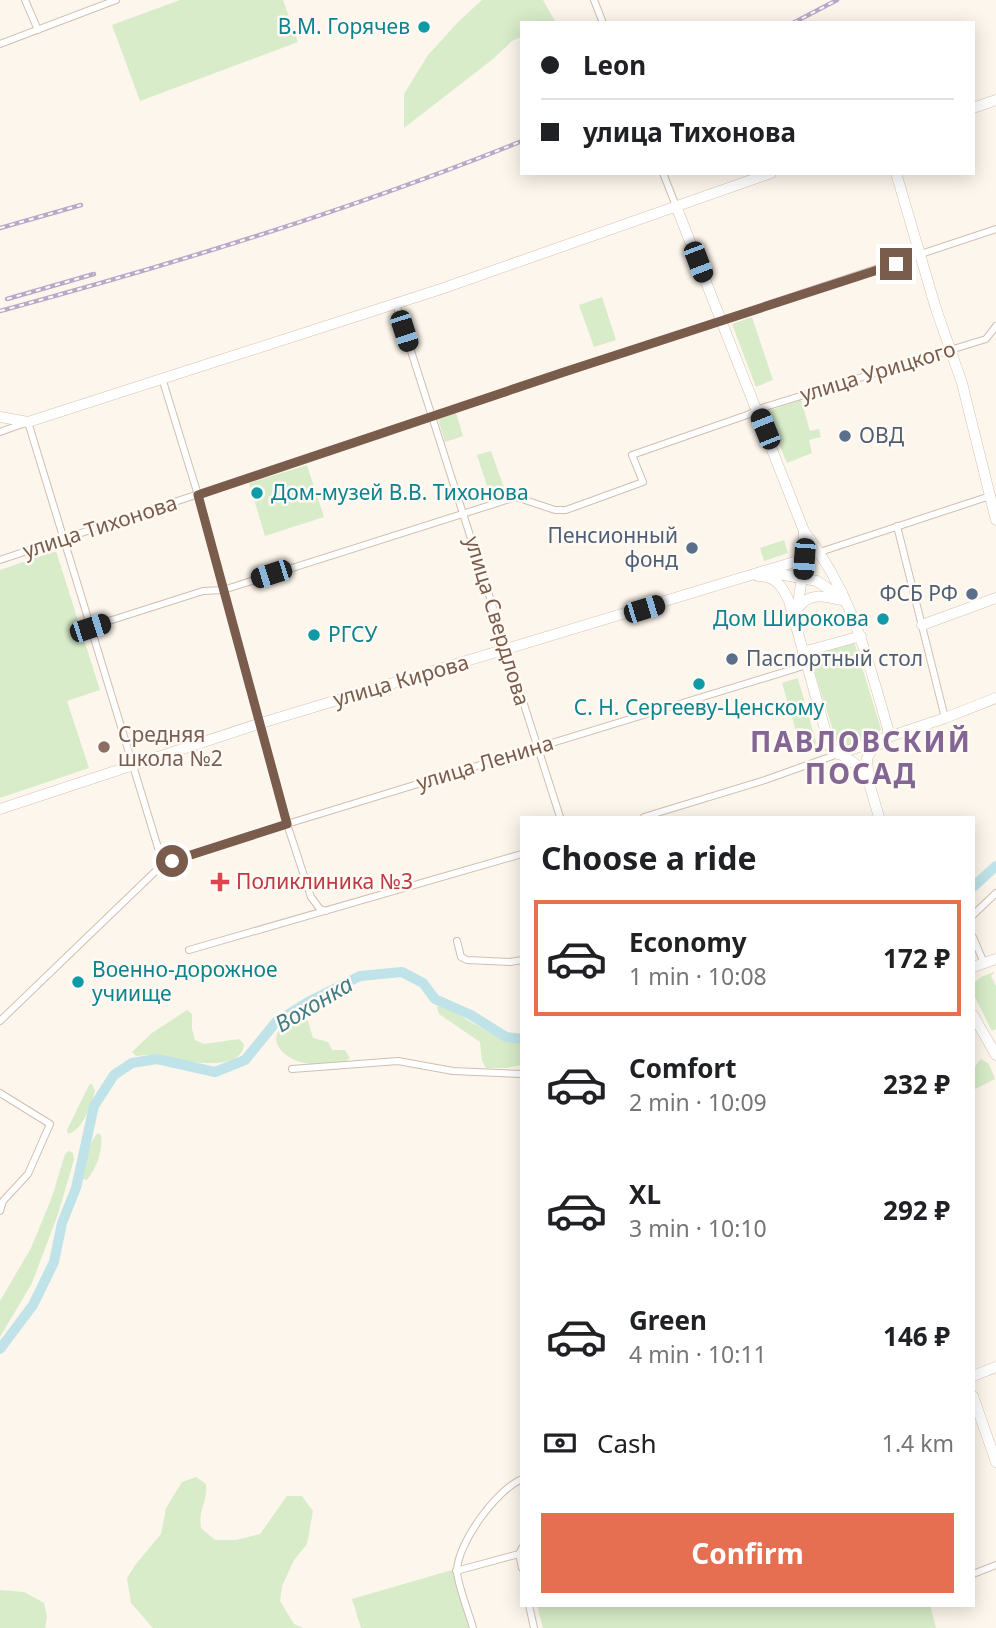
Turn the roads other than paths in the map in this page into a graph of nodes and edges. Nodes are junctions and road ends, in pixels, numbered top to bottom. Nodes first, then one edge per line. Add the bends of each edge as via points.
1 (25, 0) edge
2 (116, 0) edge
3 (594, 0) edge
4 (602, 21) edge
5 (37, 30) junction
6 (0, 44) edge
7 (996, 100) edge
8 (975, 107) edge
9 (664, 175) edge
10 (765, 175) edge
11 (897, 175) edge
12 (676, 206) junction
13 (996, 229) edge
14 (919, 256) junction
15 (396, 304) junction
16 (721, 320) junction
17 (996, 326) edge
18 (951, 351) junction
19 (162, 378) junction
20 (758, 410) junction
21 (432, 416) junction
22 (0, 417) edge
23 (28, 422) junction
24 (0, 432) edge
25 (198, 495) junction
26 (990, 496) junction
27 (463, 512) junction
28 (996, 520) edge
29 (897, 526) junction
30 (804, 531) junction
31 (64, 540) junction
32 (820, 552) junction
33 (804, 559) junction
34 (0, 560) edge
35 (764, 571) junction
36 (751, 575) junction
37 (802, 577) junction
38 (223, 590) junction
39 (996, 598) edge
40 (848, 602) junction
41 (798, 608) junction
42 (796, 622) junction
43 (922, 625) junction
44 (90, 628) junction
45 (861, 636) junction
46 (505, 651) junction
47 (803, 652) junction
48 (807, 665) junction
49 (996, 698) edge
50 (946, 718) junction
51 (258, 724) junction
52 (887, 738) junction
53 (536, 748) junction
54 (838, 754) junction
55 (133, 764) junction
56 (869, 783) junction
57 (0, 809) edge
58 (561, 816) edge
59 (647, 816) edge
60 (879, 816) edge
61 (287, 824) junction
62 (520, 855) edge
63 (163, 864) junction
64 (996, 893) edge
65 (326, 911) junction
66 (975, 913) edge
67 (457, 941) dead end
68 (975, 942) edge
69 (189, 950) dead end
70 (996, 959) edge
71 (520, 960) edge
72 (984, 963) junction
73 (975, 966) edge
74 (975, 1018) edge
75 (0, 1021) edge
76 (996, 1055) edge
77 (292, 1069) dead end
78 (520, 1074) edge
79 (0, 1093) edge
80 (0, 1211) edge
81 (996, 1367) edge
82 (975, 1375) edge
83 (975, 1402) edge
84 (996, 1462) edge
85 (520, 1480) edge
86 (520, 1551) edge
87 (996, 1565) edge
88 (456, 1571) junction
89 (975, 1573) edge
90 (529, 1607) edge
91 (473, 1628) edge
92 (534, 1628) edge

1 - 5 street
2 - 5 street
3 - 4 street
5 - 6 street
7 - 8 street
9 - 12 street
10 - 12 street
11 - 14 street
12 - 15 street
12 - 16 street
13 - 14 street, улица Тихонова
14 - 16 street, улица Тихонова
14 - 18 street
15 - 19 street
15 - 21 street, улица Свердлова
16 - 20 street
16 - 21 street, улица Тихонова
17 - 18 street, улица Урицкого via 986,339
18 - 20 street, улица Урицкого
18 - 26 street
19 - 23 street
19 - 25 street
20 - 27 street, улица Урицкого via 632,455 643,482 577,508 555,510 516,497
20 - 30 street
21 - 25 street, улица Тихонова
21 - 27 street, улица Свердлова
22 - 23 street
23 - 24 street
23 - 31 street
25 - 31 street, улица Тихонова
25 - 38 street
26 - 28 street
26 - 29 street
27 - 38 street, улица Урицкого
27 - 46 street, улица Свердлова
29 - 32 street
29 - 43 street
30 - 32 street
30 - 33 street
31 - 34 street, улица Тихонова
31 - 44 street
32 - 40 street
33 - 35 street, улица Кирова
33 - 37 street
35 - 36 street, улица Кирова
35 - 37 street
36 - 42 street via 780,584
36 - 46 street, улица Кирова
37 - 40 street via 817,581
37 - 41 street
38 - 44 street, улица Урицкого via 204,591
38 - 51 street
39 - 43 street
40 - 41 street via 822,595
40 - 45 street
41 - 42 street
42 - 47 street
43 - 50 street
44 - 55 street
45 - 47 street
45 - 52 street
46 - 51 street, улица Кирова
46 - 53 street, улица Свердлова
47 - 48 street
48 - 53 street, улица Ленина
48 - 54 street via 830,747
49 - 50 street
50 - 52 street
51 - 55 street, улица Кирова
51 - 61 street
52 - 54 street
52 - 56 street via 869,752
53 - 58 street, улица Свердлова
53 - 61 street, улица Ленина
54 - 56 street via 859,766
54 - 59 street
55 - 57 street, улица Кирова
55 - 63 street
56 - 60 street
61 - 63 street, улица Ленина
61 - 65 street via 311,897
62 - 65 street
63 - 75 street
64 - 66 street
65 - 69 street
67 - 71 street via 461,957 467,960
68 - 72 street
70 - 72 street
72 - 73 street
74 - 76 street
77 - 78 street via 398,1061 453,1072
79 - 80 street via 50,1124 28,1174 3,1201
81 - 82 street
83 - 84 street
85 - 88 street via 500,1492 480,1518
86 - 88 street
87 - 89 street
88 - 91 street
90 - 92 street

